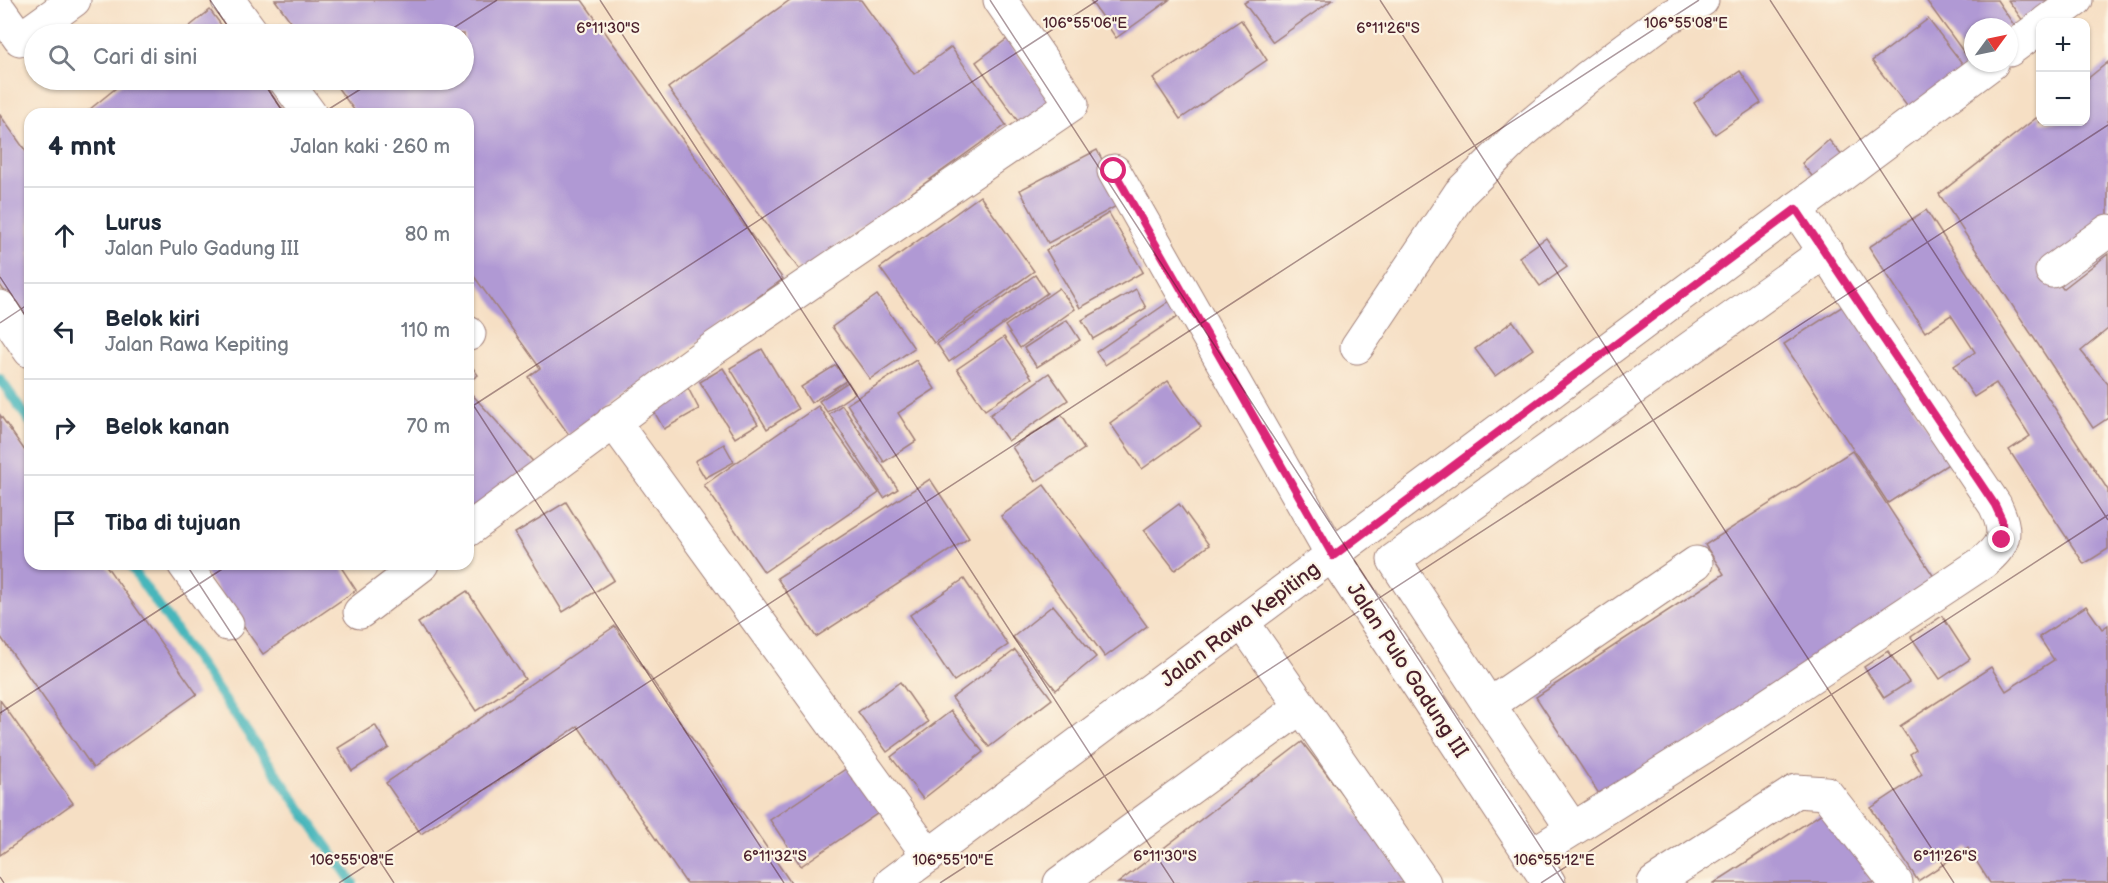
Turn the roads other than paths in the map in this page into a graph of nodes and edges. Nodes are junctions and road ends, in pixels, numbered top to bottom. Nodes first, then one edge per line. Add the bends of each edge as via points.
1 (74, 0) edge
2 (228, 0) edge
3 (1000, 0) edge
4 (1702, 0) edge
5 (2076, 0) edge
6 (0, 11) edge
7 (2051, 18) edge
8 (41, 24) edge
9 (246, 24) edge
10 (2036, 30) edge
11 (24, 36) edge
12 (2018, 43) edge
13 (10, 46) edge
14 (1980, 72) edge
15 (292, 90) edge
16 (306, 108) edge
17 (1114, 171) dead end
18 (1796, 209) junction
19 (2108, 231) edge
20 (1826, 251) junction
21 (2052, 270) dead end
22 (0, 307) edge
23 (24, 342) edge
24 (1357, 347) dead end
25 (613, 421) junction
26 (474, 525) edge
27 (1333, 556) junction
28 (1696, 563) dead end
29 (188, 570) edge
30 (415, 570) edge
31 (360, 612) dead end
32 (1243, 623) junction
33 (227, 624) dead end
34 (1489, 705) junction
35 (1301, 707) junction
36 (1572, 828) junction
37 (929, 856) junction
38 (1530, 856) junction
39 (892, 883) edge
40 (1060, 883) edge
41 (1424, 883) edge
42 (1549, 883) edge
43 (1654, 883) edge
44 (1896, 883) edge

1 - 8 street
2 - 9 street
3 - 25 street via 1072,104
4 - 24 street via 1667,18 1588,77 1520,134 1460,193
5 - 7 street
6 - 13 street
10 - 12 street
11 - 13 street
14 - 18 street, Jalan Rawa Kepiting
15 - 16 street
17 - 27 street, Jalan Pulo Gadung III
18 - 20 street
18 - 27 street, Jalan Rawa Kepiting
19 - 21 street
20 - 34 street via 1394,560
20 - 36 street via 1995,505 2003,532 1999,547 1982,563 1732,729
22 - 23 street
25 - 26 street
25 - 37 street
27 - 32 street, Jalan Rawa Kepiting
27 - 38 street, Jalan Pulo Gadung III
28 - 34 street
29 - 33 street
30 - 31 street
32 - 35 street
32 - 37 street, Jalan Rawa Kepiting
34 - 36 street
35 - 40 street
35 - 41 street
36 - 38 street
37 - 39 street, Jalan Rawa Kepiting
38 - 42 street, Jalan Pulo Gadung III
43 - 44 street via 1796,791 1826,793

